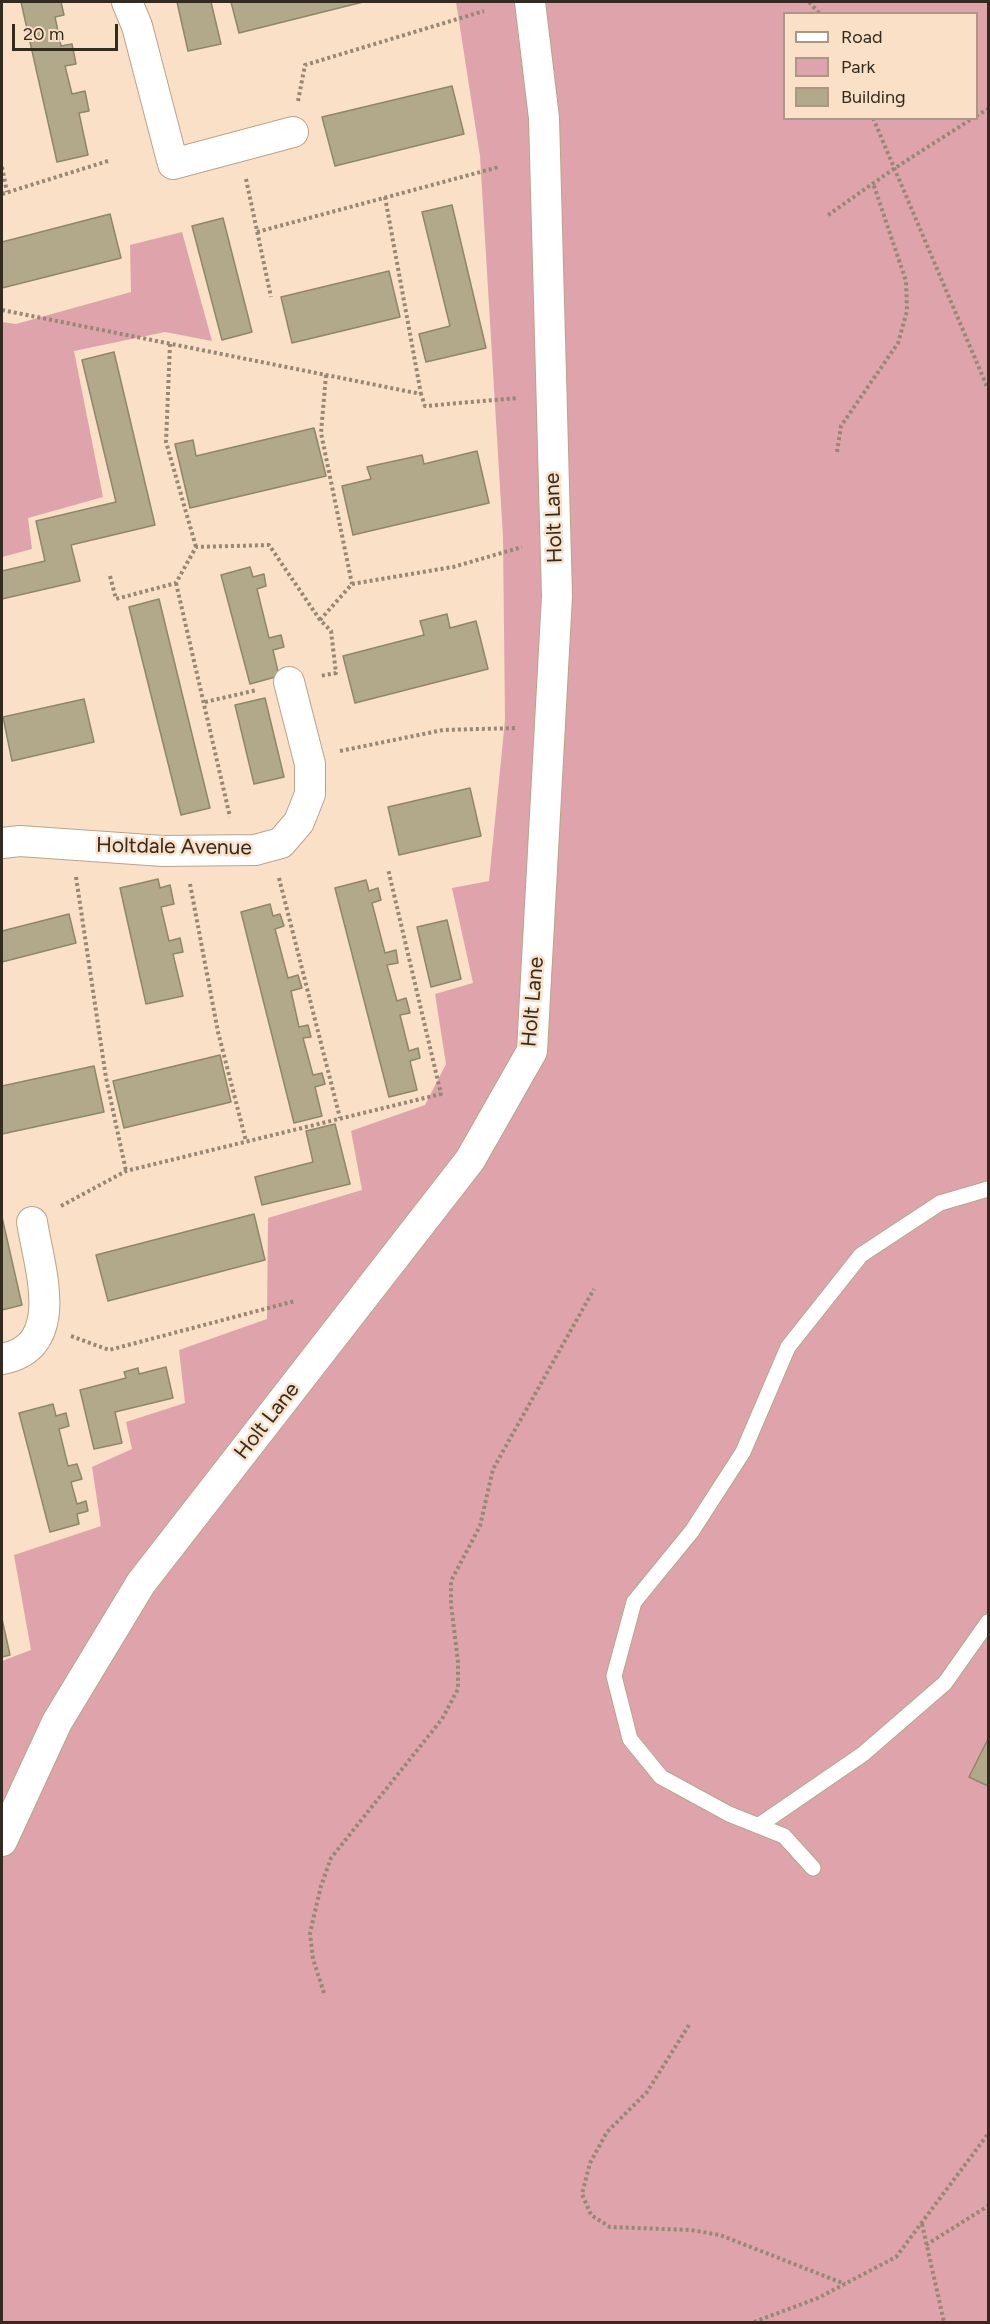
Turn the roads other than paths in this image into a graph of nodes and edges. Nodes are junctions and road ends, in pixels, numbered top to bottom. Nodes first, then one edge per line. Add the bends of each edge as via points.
1 (127, 2) edge
2 (530, 2) edge
3 (293, 132) road end
4 (289, 682) road end
5 (2, 843) edge
6 (988, 1189) edge
7 (32, 1221) road end
8 (2, 1359) edge
9 (988, 1622) edge
10 (758, 1826) junction
11 (2, 1841) edge
12 (813, 1868) dead end

1 - 3 street via 137,26 173,164
2 - 11 street, Holt Lane via 544,118 557,596 532,1051 470,1160 141,1584 57,1722
4 - 5 street, Holtdale Avenue via 309,757 310,794 299,822 281,843 255,850 163,851
6 - 10 lane via 940,1203 861,1255 788,1347 743,1452 692,1531 634,1602 614,1676 630,1739 662,1778
7 - 8 street via 45,1302 43,1326 32,1344 14,1357
9 - 10 lane via 945,1683 863,1754
10 - 12 lane via 784,1836

